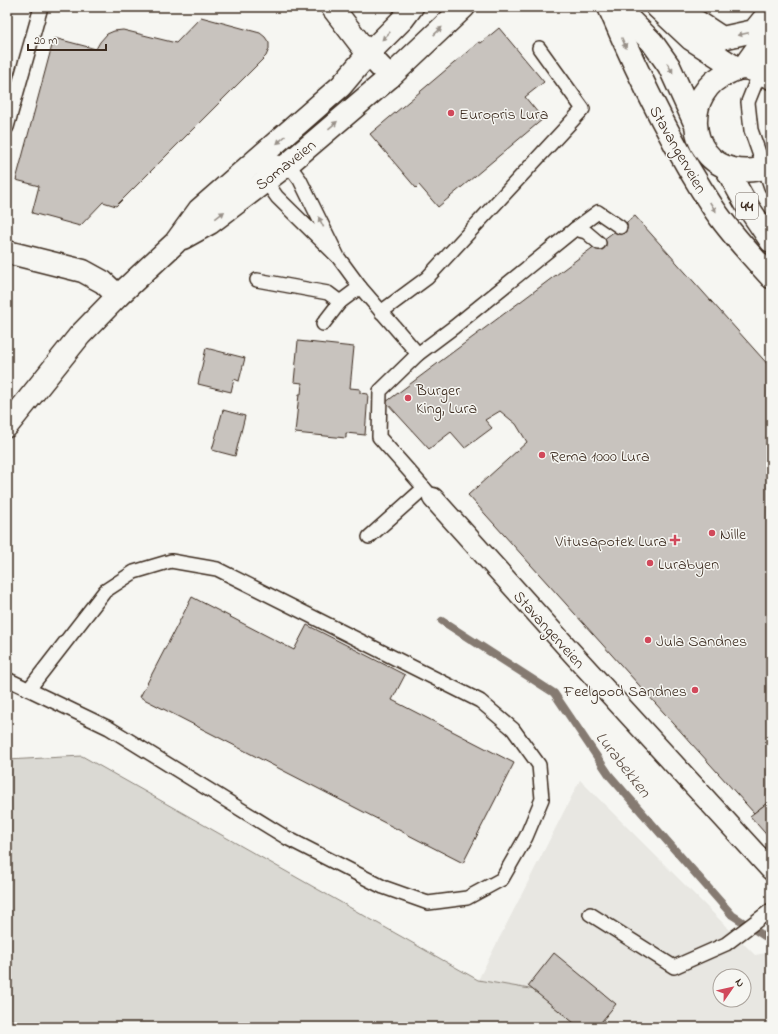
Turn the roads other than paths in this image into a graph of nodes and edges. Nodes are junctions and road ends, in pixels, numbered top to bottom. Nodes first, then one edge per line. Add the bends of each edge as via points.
1 (41, 7) edge
2 (332, 7) edge
3 (412, 7) edge
4 (464, 7) edge
5 (609, 7) edge
6 (617, 7) edge
7 (657, 7) edge
8 (679, 7) edge
9 (771, 10) edge
10 (771, 29) edge
11 (539, 48) dead end
12 (368, 54) junction
13 (757, 68) edge
14 (390, 77) junction
15 (695, 122) junction
16 (7, 127) edge
17 (259, 158) junction
18 (288, 164) junction
19 (726, 168) junction
20 (769, 173) edge
21 (265, 180) junction
22 (620, 227) dead end
23 (576, 229) junction
24 (771, 241) edge
25 (175, 243) junction
26 (599, 243) dead end
27 (7, 252) edge
28 (338, 257) junction
29 (771, 277) edge
30 (257, 280) dead end
31 (360, 287) junction
32 (118, 296) junction
33 (340, 302) junction
34 (382, 312) junction
35 (322, 324) dead end
36 (418, 354) junction
37 (7, 426) edge
38 (429, 493) junction
39 (369, 537) dead end
40 (7, 679) edge
41 (28, 689) junction
42 (771, 870) edge
43 (771, 910) edge
44 (590, 914) dead end

1 - 16 lane
2 - 12 main road
3 -> 12 main road, Somaveien via 403,20
14 -> 4 main road, Somaveien
5 -> 29 main road, Stavangerveien via 650,97 685,162 715,210
6 -> 15 main road, Stavangerveien via 652,42 669,66
7 - 13 main road via 691,39
9 -> 8 main road via 754,32 722,38
10 - 13 main road
11 - 34 lane via 583,109 427,278
12 - 14 main road
12 -> 17 main road, Somaveien via 341,86
13 - 15 main road via 723,75 708,87 698,103
13 - 20 lane via 748,102 751,130
18 -> 14 main road, Somaveien
15 - 19 main road via 699,141 710,157
17 - 18 lane
17 - 21 lane
17 - 25 main road, Somaveien via 199,210
18 - 21 main road, Somaveien
28 -> 18 lane via 300,180
19 - 20 main road
19 - 24 main road, Stavangerveien / 44
25 -> 21 main road, Somaveien via 210,223
21 - 28 lane via 277,197
22 - 23 lane via 598,212
23 - 26 lane via 586,232
23 - 36 lane
25 - 32 main road, Somaveien
27 - 32 main road via 83,271 103,282
28 - 31 lane
30 - 33 lane via 328,292
31 - 33 lane
31 - 34 lane
32 - 37 main road, Somaveien via 80,335
33 - 35 lane
34 - 36 lane
36 - 38 lane, Stavangerveien via 380,391 379,437
38 - 39 lane
38 - 42 street, Stavangerveien via 574,656
40 - 41 lane
41 - 41 lane via 109,728 286,838 383,887 428,903 467,898 502,879 526,837 542,799 539,765 514,729 480,701 217,569 171,561 134,572 105,591
43 - 44 lane via 726,944 674,967

